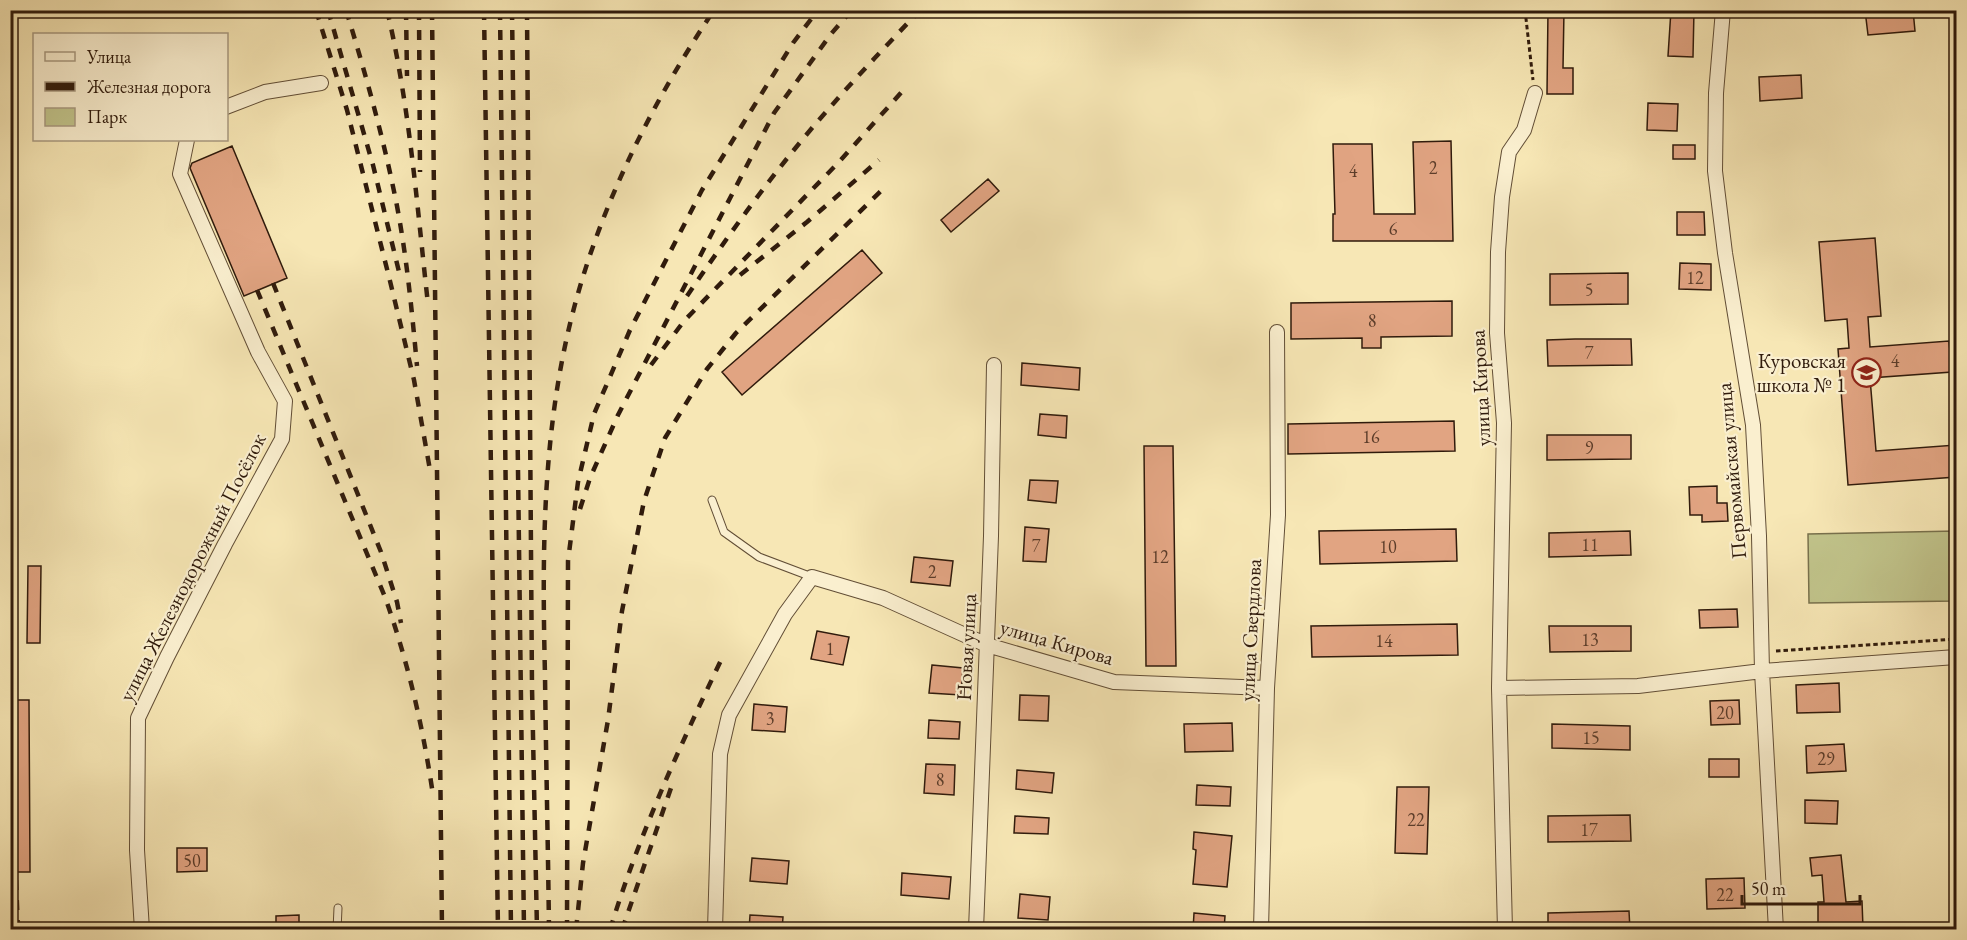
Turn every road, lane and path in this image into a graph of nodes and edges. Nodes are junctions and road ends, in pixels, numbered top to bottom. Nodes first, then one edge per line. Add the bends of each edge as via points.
1 (1525, 10) edge
2 (1723, 10) edge
3 (321, 83) dead end
4 (1535, 93) joint
5 (228, 106) edge
6 (187, 141) edge
7 (1277, 332) dead end
8 (994, 365) dead end
9 (712, 500) dead end
10 (812, 577) junction
11 (1956, 639) edge
12 (987, 645) junction
13 (1762, 652) junction
14 (1956, 657) edge
15 (1762, 671) junction
16 (1267, 688) junction
17 (1500, 688) junction
18 (338, 908) dead end
19 (142, 930) edge
20 (337, 930) edge
21 (715, 930) edge
22 (976, 930) edge
23 (1261, 930) edge
24 (1505, 930) edge
25 (1776, 930) edge

1 - 4 path
2 - 13 street, Первомайская улица via 1715,171 1753,425
3 - 5 street via 266,92
4 - 17 street, улица Кирова via 1524,130 1509,152 1498,252 1497,333 1504,423
6 - 19 street, улица Железнодорожный Посёлок via 180,174 258,352 285,401 282,439 138,718 137,850
7 - 16 street, улица Свердлова via 1278,515
8 - 12 street, Новая улица
9 - 10 lane via 724,532 759,557
10 - 12 street, улица Кирова via 883,598
10 - 21 street via 785,614 729,716 720,754
11 - 13 path
12 - 16 street, улица Кирова via 1113,682
12 - 22 street, Новая улица
13 - 15 street, Первомайская улица
14 - 15 street
15 - 17 street via 1638,686
15 - 25 street, Первомайская улица
16 - 23 street, улица Свердлова
17 - 24 street, улица Кирова
18 - 20 lane

